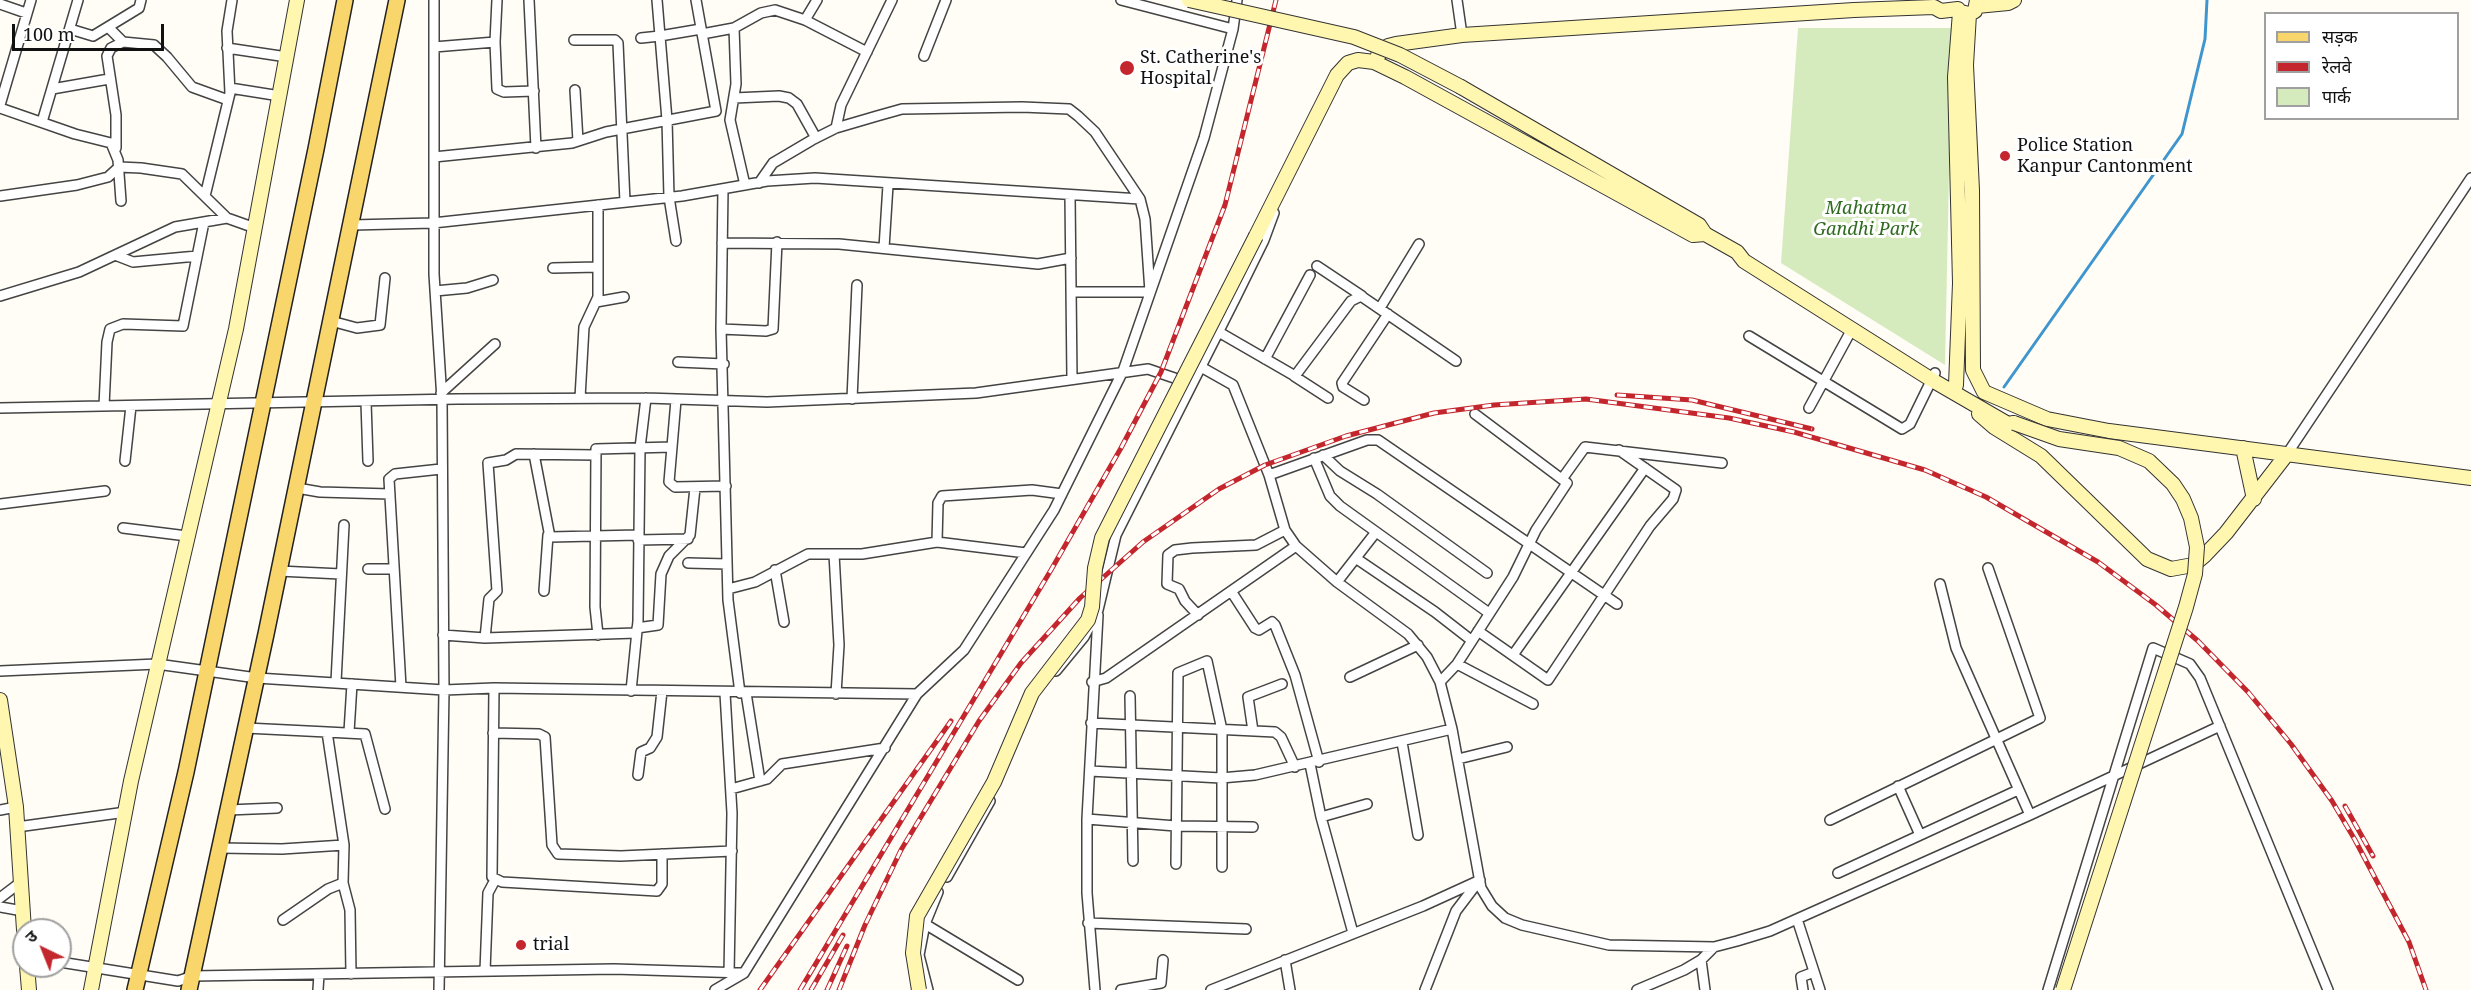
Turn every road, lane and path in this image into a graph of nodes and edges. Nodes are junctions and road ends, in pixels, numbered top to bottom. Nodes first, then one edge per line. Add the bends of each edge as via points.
1 (31, 0) edge
2 (78, 0) edge
3 (141, 0) edge
4 (232, 0) edge
5 (297, 0) edge
6 (345, 0) edge
7 (397, 0) edge
8 (434, 0) edge
9 (497, 0) edge
10 (529, 0) edge
11 (657, 0) edge
12 (696, 0) edge
13 (817, 0) edge
14 (892, 0) edge
15 (946, 0) edge
16 (1120, 0) edge
17 (1189, 0) edge
18 (1236, 0) edge
19 (1457, 0) edge
20 (2014, 0) edge
21 (0, 4) edge
22 (1965, 6) edge
23 (26, 13) junction
24 (805, 20) junction
25 (70, 28) junction
26 (109, 28) junction
27 (734, 28) junction
28 (1233, 29) junction
29 (702, 32) junction
30 (1462, 35) junction
31 (660, 36) junction
32 (641, 38) dead end
33 (574, 40) dead end
34 (123, 42) junction
35 (495, 42) junction
36 (434, 47) junction
37 (227, 48) junction
38 (867, 52) junction
39 (924, 56) dead end
40 (287, 57) junction
41 (1374, 62) junction
42 (109, 79) junction
43 (230, 88) junction
44 (52, 89) junction
45 (575, 90) dead end
46 (534, 91) junction
47 (280, 96) junction
48 (734, 98) junction
49 (228, 100) junction
50 (0, 106) edge
51 (667, 120) junction
52 (42, 122) junction
53 (836, 128) junction
54 (622, 130) junction
55 (1963, 131) junction
56 (816, 138) junction
57 (578, 141) junction
58 (116, 148) junction
59 (536, 148) junction
60 (434, 157) junction
61 (119, 167) junction
62 (2471, 178) edge
63 (759, 183) junction
64 (745, 185) junction
65 (888, 185) junction
66 (1283, 185) junction
67 (723, 189) junction
68 (0, 196) edge
69 (205, 196) junction
70 (1070, 196) junction
71 (669, 197) junction
72 (1140, 199) junction
73 (121, 201) dead end
74 (625, 202) junction
75 (598, 205) junction
76 (227, 218) junction
77 (204, 222) junction
78 (433, 223) junction
79 (352, 225) junction
80 (255, 228) junction
81 (1705, 234) junction
82 (676, 241) dead end
83 (777, 242) junction
84 (722, 243) junction
85 (1419, 244) dead end
86 (884, 248) junction
87 (1737, 252) junction
88 (115, 255) junction
89 (197, 256) junction
90 (1071, 258) junction
91 (1317, 266) dead end
92 (598, 267) junction
93 (553, 268) dead end
94 (1310, 275) dead end
95 (385, 279) dead end
96 (493, 280) dead end
97 (857, 285) dead end
98 (435, 291) junction
99 (1073, 292) junction
100 (1150, 292) junction
101 (0, 296) edge
102 (624, 297) dead end
103 (1365, 298) junction
104 (596, 302) junction
105 (1384, 311) junction
106 (331, 321) junction
107 (721, 329) junction
108 (1852, 329) junction
109 (1217, 331) junction
110 (1749, 336) dead end
111 (495, 344) dead end
112 (1265, 359) junction
113 (1456, 361) dead end
114 (678, 362) dead end
115 (724, 364) junction
116 (1200, 367) junction
117 (1123, 371) junction
118 (1294, 376) junction
119 (1934, 377) junction
120 (1072, 379) junction
121 (1823, 382) junction
122 (1192, 384) junction
123 (1954, 388) junction
124 (442, 396) junction
125 (646, 398) junction
126 (1328, 398) dead end
127 (580, 399) junction
128 (852, 399) junction
129 (676, 400) junction
130 (1364, 400) dead end
131 (366, 402) junction
132 (725, 402) junction
133 (1986, 402) junction
134 (263, 404) junction
135 (314, 404) junction
136 (218, 405) junction
137 (104, 406) junction
138 (131, 406) junction
139 (0, 408) edge
140 (1809, 408) dead end
141 (1476, 414) dead end
142 (672, 447) junction
143 (640, 448) junction
144 (2243, 448) junction
145 (1619, 450) junction
146 (534, 454) junction
147 (2287, 454) junction
148 (596, 455) junction
149 (1319, 456) junction
150 (124, 461) dead end
151 (368, 461) dead end
152 (1722, 464) dead end
153 (1645, 468) junction
154 (441, 469) junction
155 (1269, 476) junction
156 (2471, 478) edge
157 (1562, 479) junction
158 (726, 486) junction
159 (297, 488) junction
160 (695, 488) junction
161 (105, 491) dead end
162 (390, 494) junction
163 (1062, 494) junction
164 (2254, 499) junction
165 (0, 504) edge
166 (344, 525) dead end
167 (123, 528) dead end
168 (1285, 530) junction
169 (1376, 532) junction
170 (187, 536) junction
171 (548, 536) junction
172 (595, 537) junction
173 (638, 537) junction
174 (688, 539) junction
175 (937, 542) junction
176 (1530, 543) junction
177 (1296, 546) junction
178 (834, 554) junction
179 (1026, 554) junction
180 (1357, 559) junction
181 (688, 563) dead end
182 (727, 564) junction
183 (1988, 568) dead end
184 (368, 569) dead end
185 (394, 569) junction
186 (775, 570) junction
187 (279, 571) junction
188 (1570, 571) junction
189 (1487, 573) dead end
190 (341, 574) junction
191 (1337, 582) junction
192 (1940, 584) dead end
193 (728, 589) junction
194 (544, 591) dead end
195 (1231, 591) junction
196 (1604, 595) junction
197 (1617, 604) dead end
198 (1098, 610) junction
199 (1489, 613) junction
200 (1198, 615) junction
201 (784, 622) dead end
202 (637, 631) junction
203 (1478, 631) junction
204 (598, 634) junction
205 (443, 635) junction
206 (485, 638) junction
207 (1471, 640) junction
208 (1418, 645) junction
209 (1513, 655) junction
210 (157, 664) junction
211 (1457, 664) junction
212 (0, 671) edge
213 (207, 671) junction
214 (1350, 677) dead end
215 (257, 678) junction
216 (336, 682) junction
217 (1092, 682) junction
218 (1440, 682) junction
219 (352, 684) junction
220 (1282, 684) dead end
221 (401, 687) junction
222 (494, 688) junction
223 (444, 690) junction
224 (631, 691) junction
225 (662, 691) junction
226 (725, 693) junction
227 (743, 693) junction
228 (836, 694) junction
229 (917, 694) junction
230 (1130, 696) dead end
231 (0, 700) edge
232 (1533, 704) dead end
233 (1091, 723) junction
234 (1132, 726) junction
235 (2220, 726) junction
236 (246, 728) junction
237 (1452, 729) junction
238 (1178, 730) junction
239 (1222, 730) junction
240 (1253, 731) junction
241 (327, 732) junction
242 (349, 732) junction
243 (493, 733) junction
244 (1994, 739) junction
245 (1402, 742) junction
246 (885, 747) junction
247 (1508, 747) dead end
248 (1458, 759) junction
249 (1314, 763) junction
250 (1295, 767) junction
251 (1090, 771) junction
252 (1131, 774) junction
253 (638, 775) dead end
254 (2115, 775) junction
255 (1177, 777) junction
256 (1221, 778) junction
257 (759, 781) junction
258 (1898, 786) junction
259 (731, 789) junction
260 (2018, 790) junction
261 (1367, 804) dead end
262 (16, 807) junction
263 (277, 808) dead end
264 (385, 809) dead end
265 (0, 810) edge
266 (228, 810) junction
267 (126, 812) junction
268 (2030, 815) junction
269 (1321, 817) junction
270 (1087, 819) junction
271 (1830, 820) dead end
272 (1132, 823) junction
273 (1176, 826) junction
274 (17, 827) junction
275 (1221, 827) junction
276 (1253, 827) dead end
277 (1418, 835) dead end
278 (1920, 835) junction
279 (344, 845) junction
280 (220, 848) junction
281 (732, 851) junction
282 (662, 854) junction
283 (1133, 861) dead end
284 (1176, 864) dead end
285 (1222, 867) dead end
286 (1838, 873) dead end
287 (495, 880) junction
288 (1480, 880) junction
289 (21, 882) junction
290 (343, 883) junction
291 (0, 898) edge
292 (0, 907) edge
293 (23, 911) junction
294 (23, 918) edge
295 (1797, 919) junction
296 (283, 920) dead end
297 (1088, 923) junction
298 (925, 924) junction
299 (1246, 929) dead end
300 (1353, 933) junction
301 (1714, 947) junction
302 (1163, 960) dead end
303 (1285, 960) junction
304 (1701, 960) junction
305 (72, 964) edge
306 (96, 968) junction
307 (484, 971) junction
308 (439, 972) junction
309 (1814, 972) junction
310 (729, 973) junction
311 (744, 973) junction
312 (139, 974) junction
313 (319, 974) junction
314 (351, 974) junction
315 (1018, 980) dead end
316 (191, 983) edge
317 (91, 990) edge
318 (135, 990) edge
319 (318, 990) edge
320 (439, 990) edge
321 (715, 990) edge
322 (919, 990) edge
323 (928, 990) edge
324 (1095, 990) edge
325 (1121, 990) edge
326 (1211, 990) edge
327 (1290, 990) edge
328 (1425, 990) edge
329 (1636, 990) edge
330 (1705, 990) edge
331 (1803, 990) edge
332 (1820, 990) edge
333 (2048, 990) edge
334 (2063, 990) edge
335 (2328, 990) edge

1 - 23 street
2 - 25 street
3 - 26 street via 139,9
4 - 37 street
5 - 40 street
6 - 134 main road
7 - 79 main road
8 - 36 street
9 - 35 street
10 - 46 street
11 - 31 street
12 - 29 street
13 - 24 street
14 - 38 street
15 - 39 street
16 - 28 street
17 - 81 street, bridge via 1354,37 1400,54 1699,225
18 - 28 street
19 - 30 street
20 - 22 street
21 - 23 street
22 - 30 street via 1941,11 1934,7 1854,10
22 - 55 street via 1955,48
23 - 50 street
24 - 27 street via 775,9
24 - 38 street
25 - 26 street via 89,36
25 - 44 street
26 - 34 street
27 - 29 street
27 - 48 street
28 - 100 street via 1204,138
29 - 31 street
29 - 51 street via 716,111
30 - 41 street via 1388,46
31 - 32 street
31 - 51 street
33 - 54 street via 618,43
34 - 42 street via 108,52
34 - 49 street via 154,45 192,87
35 - 36 street
35 - 46 street via 498,91
36 - 60 street
37 - 40 street
37 - 43 street
38 - 53 street via 841,105
40 - 47 street
41 - 66 street via 1348,63 1337,75
41 - 81 street via 1694,235
42 - 44 street
42 - 58 street via 115,108
43 - 47 street
43 - 49 street
44 - 52 street
45 - 57 street
46 - 59 street
47 - 80 street
48 - 56 street via 789,98 797,104
48 - 64 street via 729,120
49 - 69 street
50 - 52 street
51 - 54 street
51 - 71 street
52 - 58 street via 106,140
53 - 56 street
53 - 72 street via 902,109 1069,109 1095,132
54 - 57 street
54 - 74 street
55 - 123 street
55 - 133 street via 1973,370
56 - 63 street via 773,163
57 - 59 street
58 - 61 street
59 - 60 street
60 - 78 street
61 - 68 street via 108,177 77,185
61 - 69 street via 182,174
61 - 73 street
62 - 147 street
63 - 64 street
63 - 65 street via 815,178
64 - 67 street
65 - 70 street
65 - 86 street
66 - 109 street via 1264,240
66 - 322 street, bridge via 1102,538 1088,620 1032,693 994,782 917,916 914,952
67 - 71 street
67 - 84 street
69 - 76 street
70 - 72 street
70 - 90 street
71 - 74 street
71 - 82 street
72 - 100 street
74 - 75 street
75 - 78 street
75 - 92 street
76 - 77 street
76 - 80 street
77 - 88 street via 175,227
77 - 89 street
78 - 79 street
78 - 98 street
79 - 106 main road
80 - 136 street
81 - 87 street
83 - 84 street
83 - 86 street
83 - 107 street via 773,329
84 - 107 street
85 - 105 street
86 - 90 street via 1038,264
87 - 108 street via 1744,261
87 - 119 street via 1747,253
88 - 89 street via 133,262
88 - 101 street via 79,272
89 - 137 street via 182,327 123,324 110,329
90 - 99 street
91 - 103 street
92 - 93 street
92 - 104 street
94 - 112 street
95 - 106 street via 380,326 357,328
96 - 98 street via 467,288
97 - 128 street
98 - 124 street
99 - 100 street
99 - 120 street
100 - 117 street
102 - 104 street
103 - 105 street
103 - 118 street via 1354,297
104 - 127 street via 584,327
105 - 113 street
105 - 130 street via 1342,383
106 - 135 main road
107 - 115 street
108 - 119 street
108 - 121 street
109 - 112 street
109 - 116 street
110 - 121 street
111 - 124 street
112 - 118 street
114 - 115 street
115 - 132 street
116 - 122 street
116 - 155 street via 1233,384
117 - 120 street
117 - 122 street via 1148,369
117 - 163 street
118 - 126 street
119 - 121 street via 1910,424 1902,429
119 - 123 street
120 - 128 street via 976,393
121 - 140 street
122 - 198 street via 1116,535
123 - 133 street
123 - 164 street via 1994,427 2041,456 2132,547 2160,566 2171,569 2193,565
124 - 127 street
124 - 131 street
124 - 154 street
125 - 127 street
125 - 129 street
125 - 143 street
128 - 132 street
129 - 132 street
129 - 142 street
131 - 135 street
131 - 151 street
132 - 158 street
133 - 144 street via 2109,431
133 - 334 street, bridge via 2008,424 2059,439 2119,448 2149,461 2183,499 2196,534 2198,560 2192,585
134 - 135 street
134 - 136 street
134 - 213 main road
135 - 159 main road
136 - 138 street
136 - 170 street
137 - 138 street
137 - 139 street
138 - 150 street
141 - 157 street
142 - 143 street
142 - 160 street via 670,484
143 - 148 street via 596,449
143 - 173 street
144 - 147 street
144 - 164 street
145 - 152 street
145 - 153 street
145 - 157 street via 1585,447
146 - 148 street
146 - 171 street
146 - 206 street via 516,454 488,464 497,591 489,598
147 - 156 street
147 - 164 street
148 - 172 street
149 - 155 street
149 - 169 street via 1330,496
149 - 176 street via 1378,440
149 - 189 street
153 - 188 street
153 - 196 street via 1676,490
154 - 162 street via 392,475
154 - 205 street
155 - 168 street
157 - 176 street via 1567,483
158 - 160 street
158 - 182 street
159 - 162 street
159 - 187 main road
160 - 174 street
161 - 165 street
162 - 185 street
163 - 175 street via 1032,490 942,496 938,503
163 - 179 street
166 - 190 street
167 - 170 street
168 - 177 street
168 - 200 street via 1256,544 1175,550 1168,555 1167,584 1179,589
169 - 180 street
169 - 199 street
170 - 210 street
171 - 172 street
171 - 194 street
172 - 173 street
172 - 204 street
173 - 174 street
173 - 202 street
174 - 202 street via 663,567 658,625
175 - 178 street via 862,554
175 - 179 street
176 - 188 street
176 - 199 street
177 - 191 street
177 - 195 street
178 - 186 street via 808,554
178 - 228 street via 839,645
179 - 229 street via 964,651
180 - 191 street
180 - 207 street
181 - 182 street
182 - 193 street
183 - 244 street via 2040,718
184 - 185 street
185 - 221 street
186 - 193 street via 755,582
186 - 201 street
187 - 190 street
187 - 215 main road
188 - 196 street
188 - 209 street
190 - 216 street
191 - 208 street
192 - 244 street via 1956,648
193 - 227 street
195 - 200 street
195 - 249 street via 1257,630 1275,625 1295,675
196 - 197 street
196 - 209 street via 1548,680
198 - 217 street
198 - 298 street via 1084,637 1042,687 1013,756 934,899
199 - 203 street
200 - 217 street via 1106,678
202 - 204 street
202 - 224 street
203 - 207 street
203 - 209 street
204 - 206 street
205 - 206 street
205 - 223 street
207 - 211 street
208 - 214 street
208 - 218 street
210 - 212 street
210 - 213 street
210 - 267 street
211 - 218 street
211 - 232 street
213 - 215 street
213 - 312 main road
215 - 216 street
215 - 236 main road
216 - 219 street
217 - 233 street
218 - 237 street
219 - 221 street
219 - 242 street
220 - 240 street via 1248,697
221 - 223 street
222 - 223 street
222 - 224 street
222 - 243 street
223 - 308 street
224 - 225 street
225 - 226 street
225 - 253 street via 657,737 650,748 641,752
226 - 227 street
226 - 259 street
227 - 228 street
227 - 257 street
228 - 229 street
229 - 246 street
230 - 234 street
231 - 262 street
233 - 234 street
233 - 251 street
234 - 238 street
234 - 252 street
235 - 254 street
235 - 254 street via 2190,664 2153,648
235 - 335 street
236 - 241 street
236 - 266 main road
237 - 245 street
237 - 248 street
238 - 239 street
238 - 239 street via 1178,673 1207,661
238 - 255 street
239 - 240 street
239 - 256 street
240 - 250 street via 1278,733
241 - 242 street
241 - 279 street
242 - 264 street via 360,732 368,740
243 - 282 street via 545,737 554,852
243 - 287 street via 491,872
244 - 258 street
244 - 260 street
245 - 249 street
245 - 277 street
246 - 257 street via 780,764 769,778
246 - 311 street
247 - 248 street
248 - 288 street
249 - 250 street
249 - 269 street
250 - 256 street
251 - 252 street
251 - 270 street
252 - 255 street
252 - 272 street
254 - 268 street
254 - 333 street
255 - 256 street
255 - 273 street
256 - 275 street
257 - 259 street
258 - 271 street
258 - 278 street
259 - 281 street
260 - 268 street
260 - 278 street
261 - 269 street
262 - 265 street
262 - 274 street
263 - 266 street
266 - 280 main road
267 - 274 street
267 - 306 street
268 - 295 street
269 - 300 street
270 - 272 street
270 - 297 street
272 - 273 street
272 - 283 street
273 - 275 street
273 - 284 street
274 - 289 street
275 - 276 street
275 - 285 street
278 - 286 street
279 - 280 street
279 - 290 street
280 - 316 main road
281 - 282 street
281 - 310 street
282 - 287 street via 662,884 657,891
287 - 307 street via 488,893
288 - 300 street
288 - 301 street via 1492,906 1505,918 1522,925 1609,945
288 - 328 street via 1456,911
289 - 291 street
289 - 293 street
290 - 296 street
290 - 314 street via 350,910
292 - 293 street
293 - 294 street
295 - 301 street
295 - 309 street
297 - 299 street
297 - 324 street
298 - 315 street
298 - 323 street via 920,955
300 - 303 street
301 - 304 street
302 - 325 street via 1161,983
303 - 326 street
303 - 327 street
304 - 329 street
304 - 330 street
305 - 306 street
306 - 312 street
306 - 317 street
307 - 308 street
307 - 310 street via 614,969
308 - 314 street
308 - 320 street
309 - 331 street via 1801,977
309 - 332 street
310 - 311 street
311 - 321 street
312 - 316 street
312 - 318 main road
313 - 314 street
313 - 316 street
313 - 319 street

